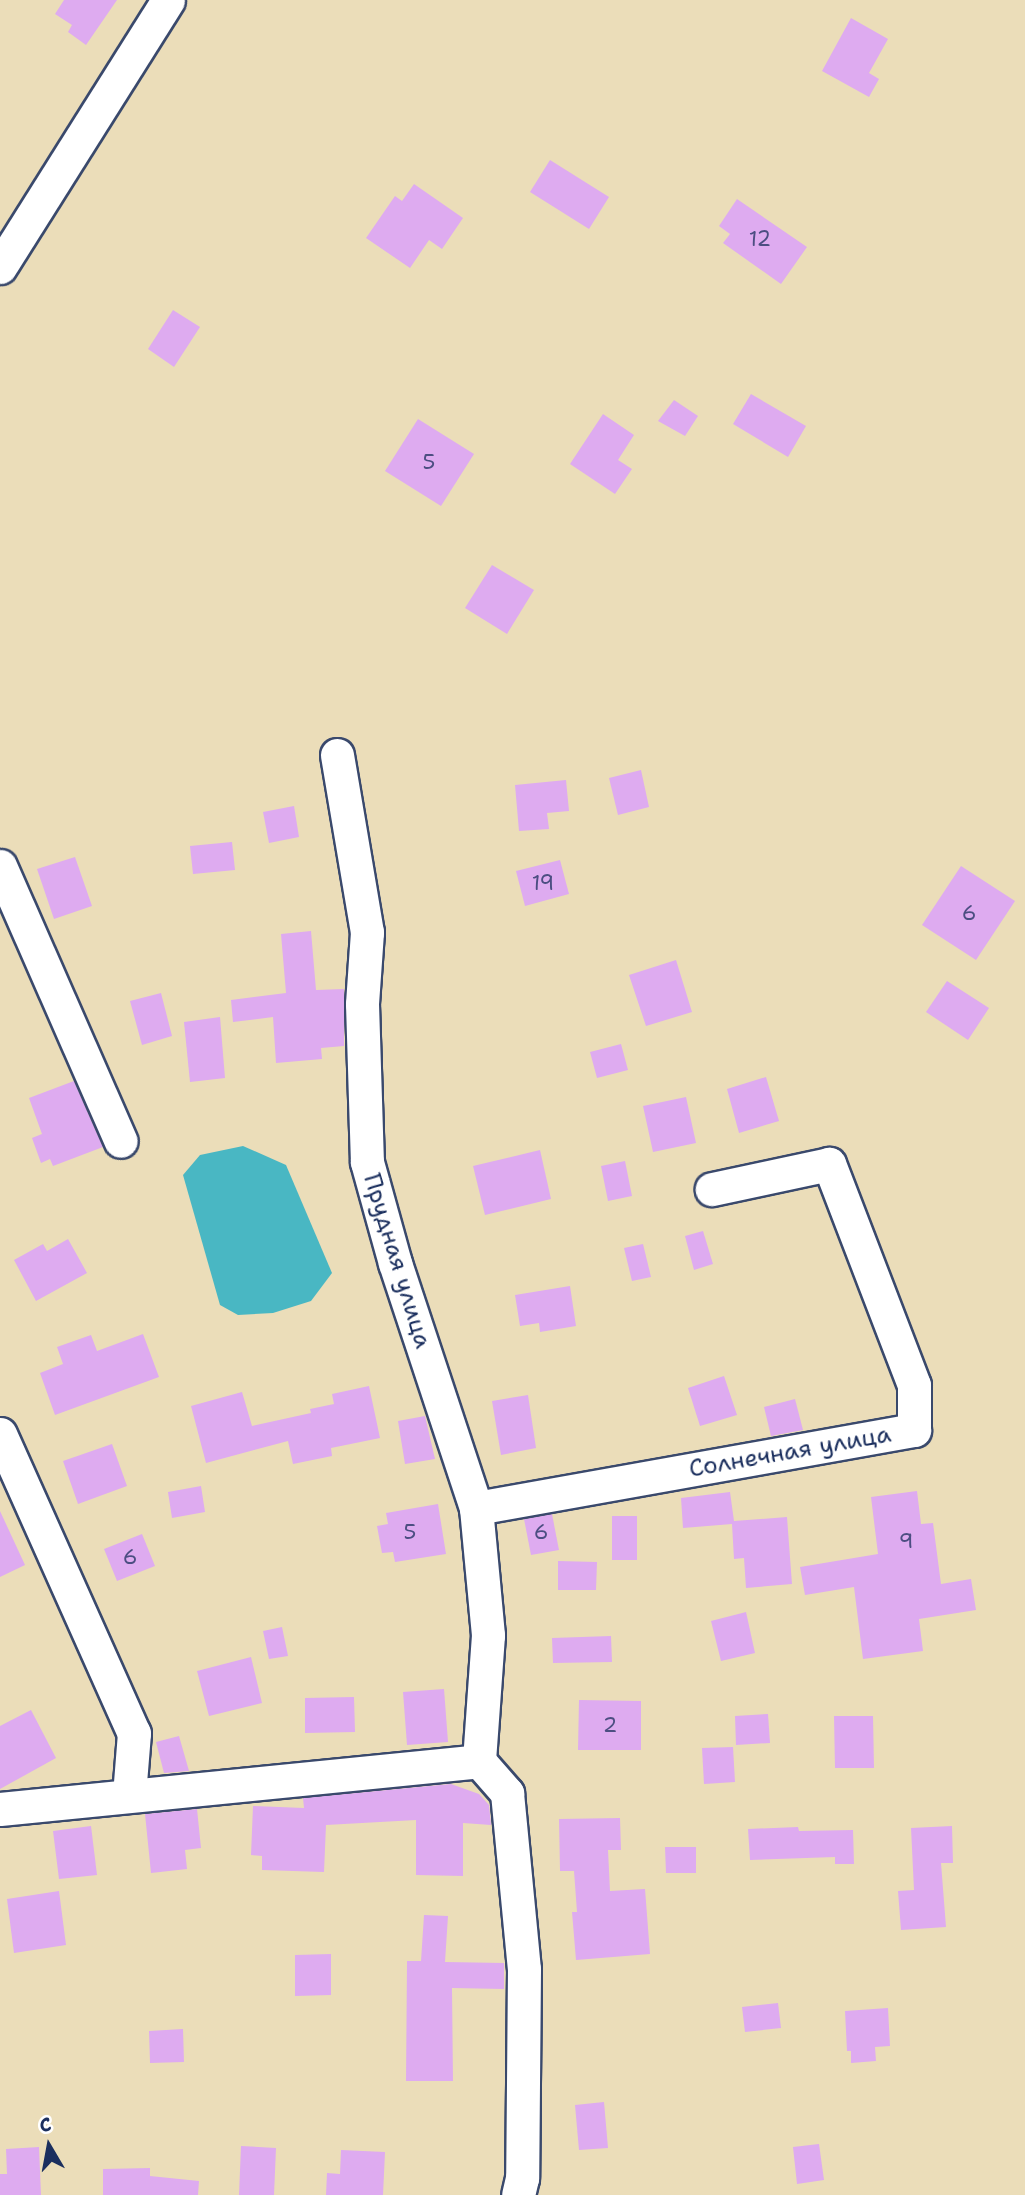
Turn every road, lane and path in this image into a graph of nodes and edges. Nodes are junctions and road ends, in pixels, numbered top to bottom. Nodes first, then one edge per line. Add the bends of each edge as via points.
1 (168, 0) edge
2 (0, 267) edge
3 (337, 755) dead end
4 (0, 866) edge
5 (121, 1141) dead end
6 (712, 1189) dead end
7 (0, 1434) edge
8 (476, 1508) junction
9 (480, 1761) junction
10 (129, 1795) junction
11 (0, 1809) edge
12 (518, 2195) edge

1 - 2 street
3 - 8 street, Прудная улица via 367,932 362,1017 367,1163
4 - 5 street
6 - 8 street, Солнечная улица via 829,1164 914,1385 914,1430
7 - 10 street via 134,1732
8 - 9 street, Прудная улица via 488,1635
9 - 10 street
9 - 12 street via 507,1793 524,1969 522,2178
10 - 11 street

